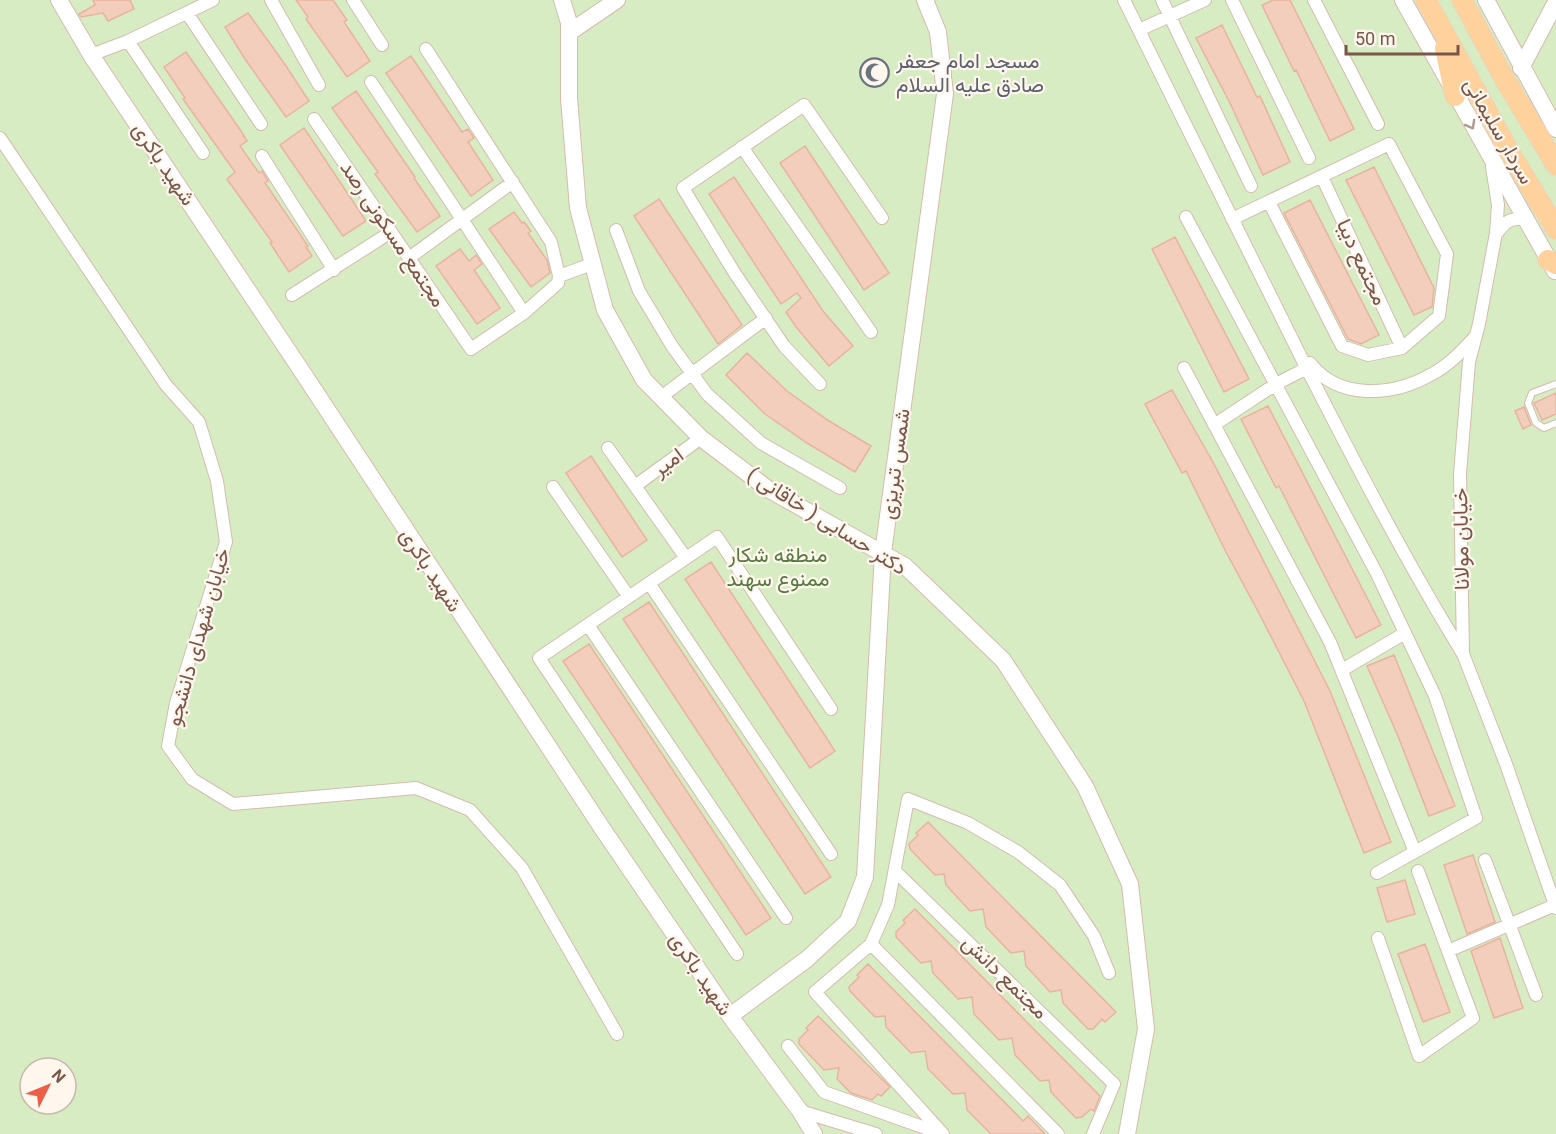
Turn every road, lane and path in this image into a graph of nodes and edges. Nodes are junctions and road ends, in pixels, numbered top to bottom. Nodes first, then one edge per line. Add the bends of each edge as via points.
1 (58, 0) edge
2 (213, 0) edge
3 (271, 0) edge
4 (353, 0) edge
5 (562, 0) edge
6 (617, 0) edge
7 (925, 0) edge
8 (1124, 0) edge
9 (1162, 0) edge
10 (1205, 0) edge
11 (1232, 0) edge
12 (1314, 0) edge
13 (1402, 0) edge
14 (1410, 0) edge
15 (1426, 0) edge
16 (1462, 0) edge
17 (1486, 0) edge
18 (1556, 2) edge
19 (187, 13) junction
20 (1170, 16) junction
21 (1439, 25) junction
22 (1139, 30) junction
23 (570, 32) junction
24 (128, 41) junction
25 (382, 45) dead end
26 (426, 50) dead end
27 (91, 55) junction
28 (1521, 68) junction
29 (370, 82) dead end
30 (319, 85) dead end
31 (1455, 96) junction
32 (314, 119) dead end
33 (261, 123) dead end
34 (1378, 124) dead end
35 (1556, 129) edge
36 (0, 138) edge
37 (742, 147) junction
38 (203, 153) dead end
39 (262, 156) dead end
40 (1490, 157) junction
41 (1309, 158) dead end
42 (1556, 165) edge
43 (1322, 177) junction
44 (513, 182) junction
45 (1251, 186) dead end
46 (1269, 202) junction
47 (1186, 217) dead end
48 (882, 218) dead end
49 (1232, 219) junction
50 (1525, 219) junction
51 (463, 221) junction
52 (1556, 229) edge
53 (616, 230) dead end
54 (391, 232) junction
55 (1496, 234) junction
56 (409, 258) junction
57 (592, 264) junction
58 (1553, 265) edge
59 (334, 270) junction
60 (559, 276) junction
61 (292, 295) dead end
62 (524, 313) junction
63 (766, 318) junction
64 (871, 332) dead end
65 (1476, 335) junction
66 (1294, 344) junction
67 (1402, 348) junction
68 (1184, 368) dead end
69 (1307, 368) junction
70 (692, 373) junction
71 (820, 384) dead end
72 (1276, 384) junction
73 (1556, 384) edge
74 (661, 397) junction
75 (1556, 423) edge
76 (1214, 425) junction
77 (701, 438) junction
78 (608, 448) dead end
79 (635, 486) junction
80 (553, 487) dead end
81 (840, 489) dead end
82 (883, 553) junction
83 (686, 558) junction
84 (649, 583) junction
85 (629, 597) junction
86 (588, 625) junction
87 (1405, 633) junction
88 (1463, 654) junction
89 (1341, 670) junction
90 (831, 708) dead end
91 (1415, 852) junction
92 (831, 854) dead end
93 (1485, 860) dead end
94 (895, 871) junction
95 (1418, 871) dead end
96 (1377, 873) dead end
97 (1555, 906) edge
98 (786, 918) dead end
99 (1509, 924) junction
100 (1378, 938) dead end
101 (871, 944) junction
102 (1448, 951) junction
103 (738, 954) dead end
104 (1109, 973) dead end
105 (1536, 995) dead end
106 (730, 1016) junction
107 (617, 1034) dead end
108 (788, 1046) dead end
109 (800, 1110) junction
110 (814, 1134) edge
111 (876, 1134) edge
112 (1058, 1134) edge
113 (1093, 1134) edge
114 (1127, 1134) edge

1 - 27 street, شهید باکری
2 - 19 street
3 - 30 street
4 - 25 street
5 - 23 street, دکتر حسابی ( خاقانی )
6 - 23 street
7 - 82 street, شمس تبریزی via 938,32 945,94
8 - 22 street
9 - 20 street
10 - 20 street
11 - 41 street
12 - 34 street
13 - 31 street
14 - 21 main road
15 - 21 main road, سردار سلیمانی
16 - 42 main road, سردار سلیمانی
17 - 28 street
18 - 28 street
19 - 24 street
19 - 33 street
20 - 22 street
20 - 45 street
21 - 31 main road
21 - 52 main road, سردار سلیمانی
22 - 49 street
23 - 57 street, دکتر حسابی ( خاقانی ) via 569,98 578,208
24 - 27 street
24 - 38 street
26 - 44 street
27 - 106 street, شهید باکری
28 - 35 street
29 - 51 street
31 -> 40 street
32 - 54 street, مجتمع مسکونی رصد
36 - 107 street, خیابان شهدای دانشجو via 166,385 199,422 216,481 226,542 176,703 168,746 192,779 233,804 416,788 470,810 522,868
37 - 48 street via 804,105
37 - 63 street via 683,188
37 - 64 street
39 - 59 street
40 - 50 street
40 - 55 street, خیابان مولانا via 1498,205
43 - 46 street
43 - 67 street, مجتمع دیبا
43 - 67 street via 1389,144 1447,254 1439,316
44 - 51 street
44 - 60 street via 551,242
46 - 49 street
46 - 67 street via 1342,346 1368,355
47 - 72 street
49 - 66 street
50 - 55 street via 1506,221
50 - 58 street
51 - 56 street
51 - 62 street
53 - 70 street via 639,291
54 - 56 street, مجتمع مسکونی رصد
54 - 59 street
55 - 65 street, خیابان مولانا
56 - 62 street, مجتمع مسکونی رصد via 471,350
57 - 60 street
57 - 74 street, دکتر حسابی ( خاقانی ) via 605,310 644,380
59 - 61 street
60 - 62 street via 558,283
63 - 70 street
63 - 71 street via 784,346
65 - 66 street via 1456,358 1432,375 1373,392 1342,387 1320,376
65 - 88 street, خیابان مولانا via 1460,474
66 - 69 street
68 - 76 street
69 - 72 street
69 - 88 street via 1401,547
70 - 74 street
70 - 81 street via 707,394 761,443
72 - 76 street
72 - 87 street
73 - 75 lane via 1532,393 1528,403 1536,423 1544,428
74 - 77 street, دکتر حسابی ( خاقانی )
76 - 89 street via 1330,642
77 - 79 street, امیر
77 - 82 street, دکتر حسابی ( خاقانی ) via 768,489
78 - 79 street
79 - 83 street
80 - 85 street
82 - 106 street, شمس تبریزی via 865,877 848,921 807,959
82 - 114 street, دکتر حسابی ( خاقانی ) via 905,566 1003,660 1084,786 1130,884 1146,1029
83 - 84 street
83 - 90 street via 717,537
84 - 85 street
84 - 92 street
85 - 86 street
86 - 98 street
86 - 103 street via 539,658
87 - 89 street
87 - 91 street via 1435,696 1476,818
88 - 97 street, خیابان مولانا
89 - 91 street
91 - 96 street
93 - 99 street
94 - 101 street via 888,905
94 - 104 street via 908,799 968,823 1018,852 1060,885 1094,936
94 - 113 street, مجتمع دانش via 1114,1084
95 - 102 street
97 - 99 street
99 - 102 street
99 - 105 street
100 - 102 street via 1419,1056 1473,1018
101 - 108 street via 815,992 943,1134 824,1092
101 - 112 street
106 - 109 street, شهید باکری
109 - 110 street, شهید باکری
109 - 111 street

